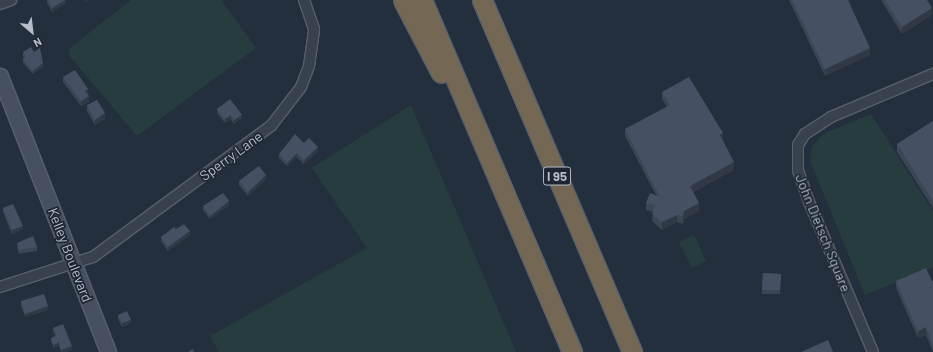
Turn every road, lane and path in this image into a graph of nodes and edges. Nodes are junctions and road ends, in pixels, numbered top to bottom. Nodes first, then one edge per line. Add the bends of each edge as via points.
1 (11, 0) edge
2 (304, 0) edge
3 (403, 0) edge
4 (422, 0) edge
5 (482, 0) edge
6 (497, 0) edge
7 (0, 4) edge
8 (508, 61) junction
9 (933, 74) edge
10 (0, 76) edge
11 (477, 129) junction
12 (74, 266) junction
13 (0, 288) edge
14 (108, 352) edge
15 (572, 352) edge
16 (632, 352) edge
17 (873, 352) edge

1 - 7 street
2 - 12 street, Sperry Lane via 312,14 314,47 302,87 287,109 271,126 104,250
3 - 11 highway via 439,70
4 - 11 highway
5 - 8 highway, I 95
6 - 8 highway
8 - 16 highway, I 95
9 - 17 street, John Dietsch Square via 831,117 805,134 798,145 795,158 809,202
10 - 12 main road, Kelley Boulevard
11 - 15 highway
12 - 13 street, Sperry Lane
12 - 14 main road, Kelley Boulevard

